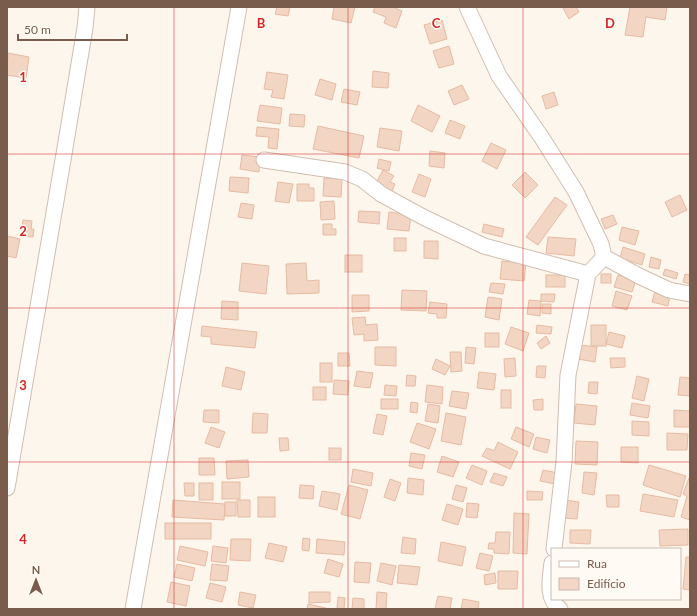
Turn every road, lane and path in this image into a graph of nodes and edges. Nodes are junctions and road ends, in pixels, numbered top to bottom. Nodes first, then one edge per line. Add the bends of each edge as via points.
1 (87, 7) edge
2 (239, 7) edge
3 (467, 7) edge
4 (264, 160) dead end
5 (604, 257) junction
6 (588, 274) junction
7 (690, 294) edge
8 (7, 488) edge
9 (554, 548) edge
10 (552, 600) edge
11 (134, 609) edge
12 (560, 609) edge

1 - 8 street
2 - 11 street
3 - 5 street via 499,76 576,192 601,244
4 - 6 street via 353,175 423,217 484,246
5 - 6 street
5 - 7 street via 669,290
6 - 9 street via 567,384 564,462
10 - 12 street

